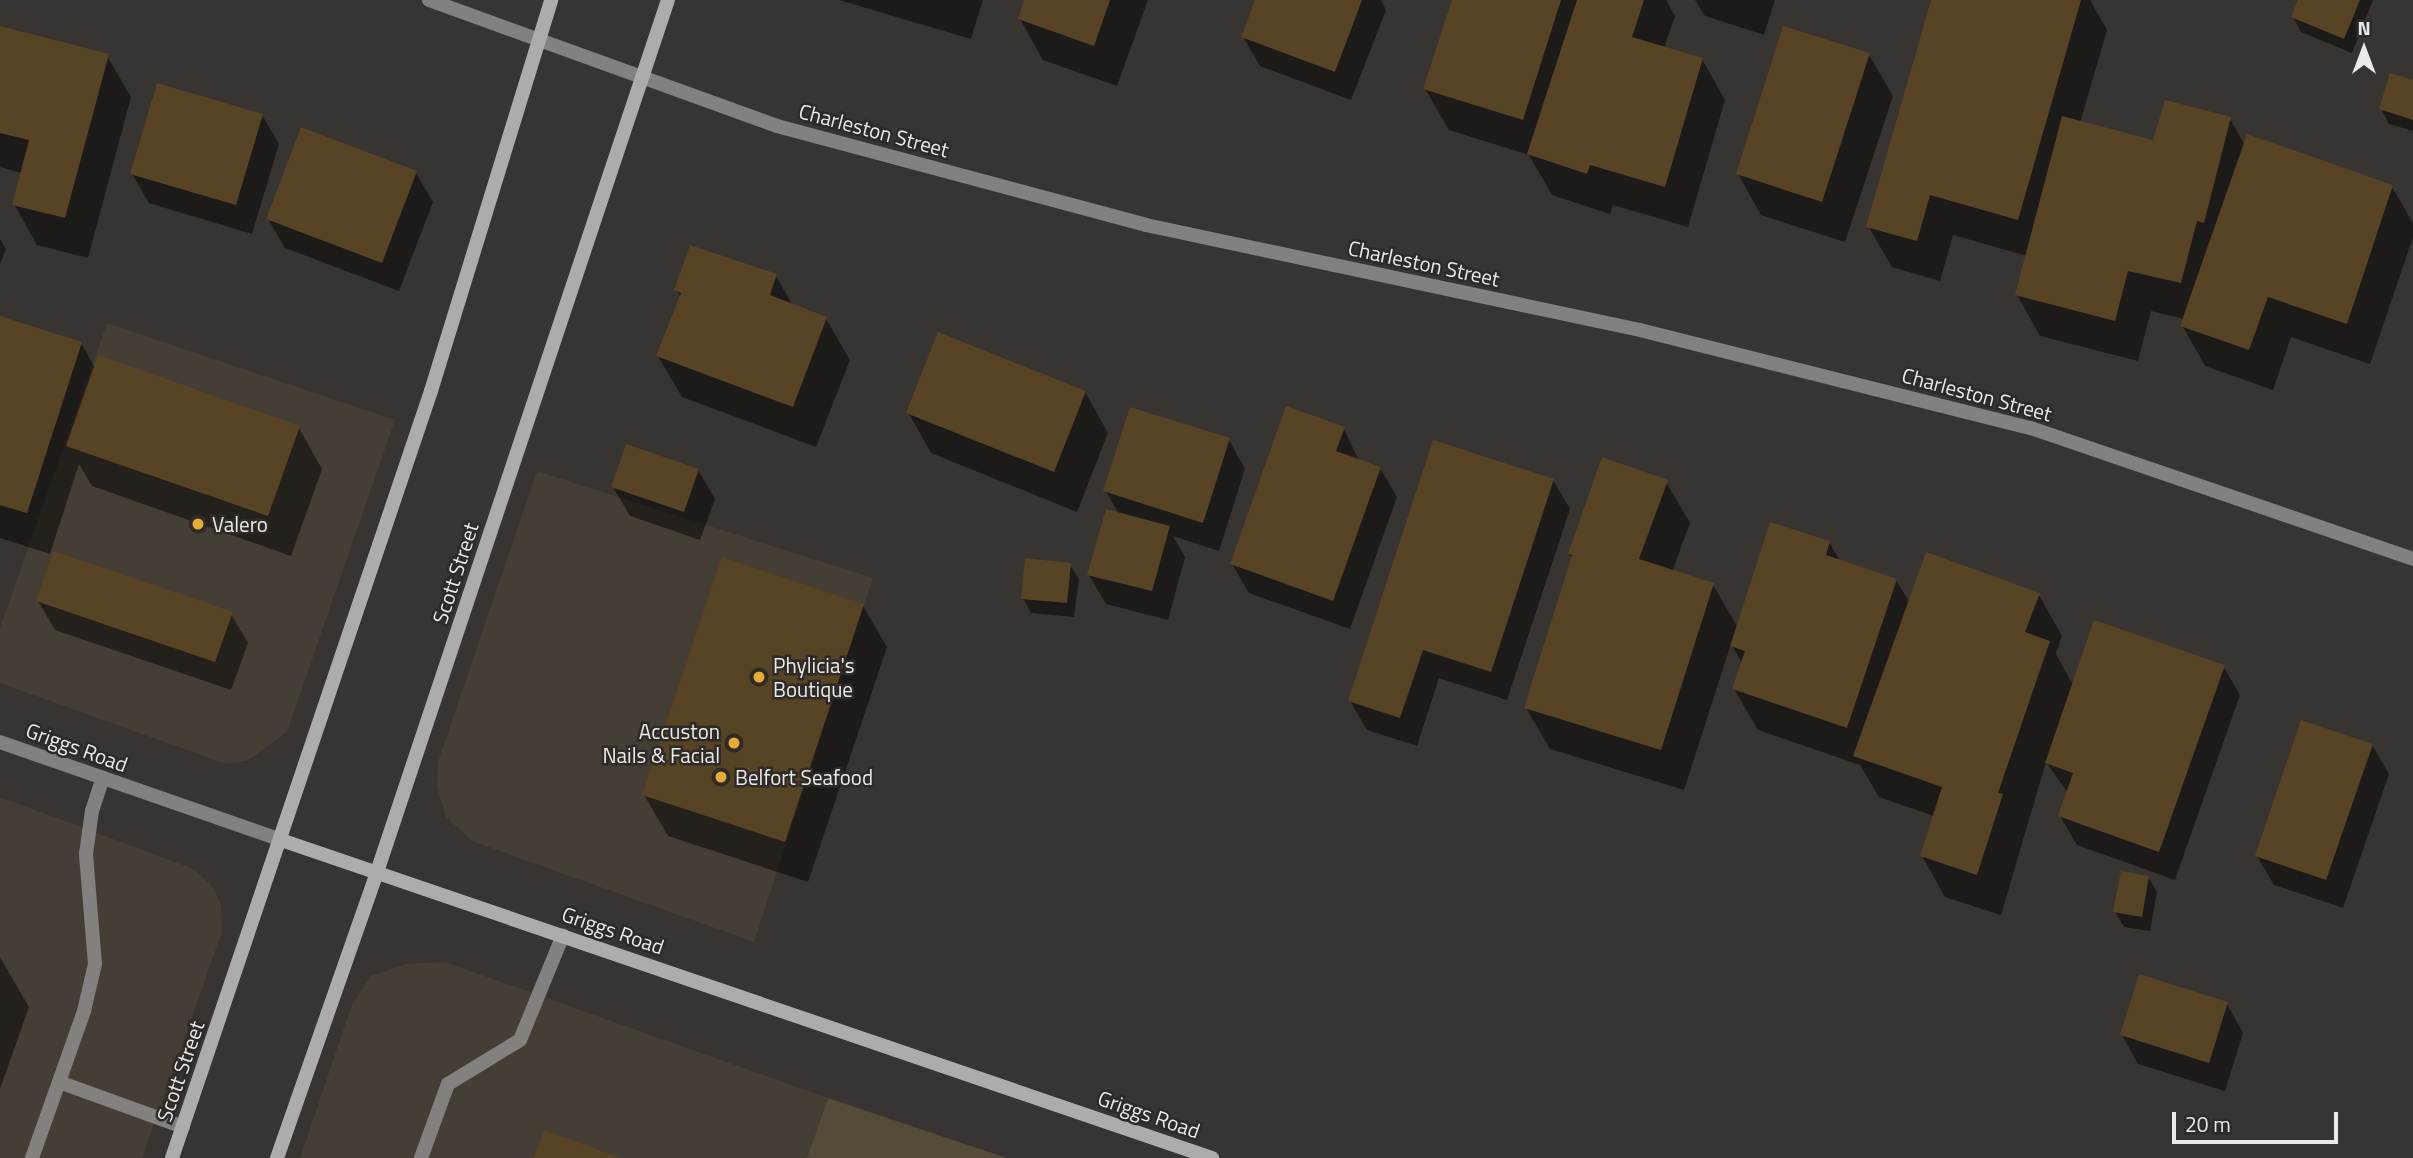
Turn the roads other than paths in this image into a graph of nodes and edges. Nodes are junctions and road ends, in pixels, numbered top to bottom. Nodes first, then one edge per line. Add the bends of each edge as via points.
1 (429, 0) edge
2 (551, 0) edge
3 (668, 0) edge
4 (538, 38) junction
5 (642, 76) junction
6 (2413, 559) edge
7 (0, 742) edge
8 (103, 778) junction
9 (281, 840) junction
10 (377, 872) junction
11 (563, 935) junction
12 (59, 1082) junction
13 (183, 1127) junction
14 (32, 1158) edge
15 (172, 1158) edge
16 (277, 1158) edge
17 (421, 1158) edge
18 (1212, 1158) edge

1 - 4 street, Charleston Street
2 - 4 main road, Scott Street
3 - 5 main road, Scott Street
4 - 5 street, Charleston Street
4 - 9 main road, Scott Street via 431,391
5 - 6 street, Charleston Street via 777,126 1146,225 1640,330 2031,428
5 - 10 main road, Scott Street
7 - 8 street, Griggs Road
8 - 9 street, Griggs Road
8 - 12 street via 92,811 86,855 95,964
9 - 10 main road, Griggs Road
9 - 13 main road, Scott Street
10 - 11 main road, Griggs Road
10 - 16 main road, Scott Street
11 - 17 street via 520,1040 448,1084
11 - 18 main road, Griggs Road
12 - 13 street
12 - 14 street
13 - 15 main road, Scott Street

